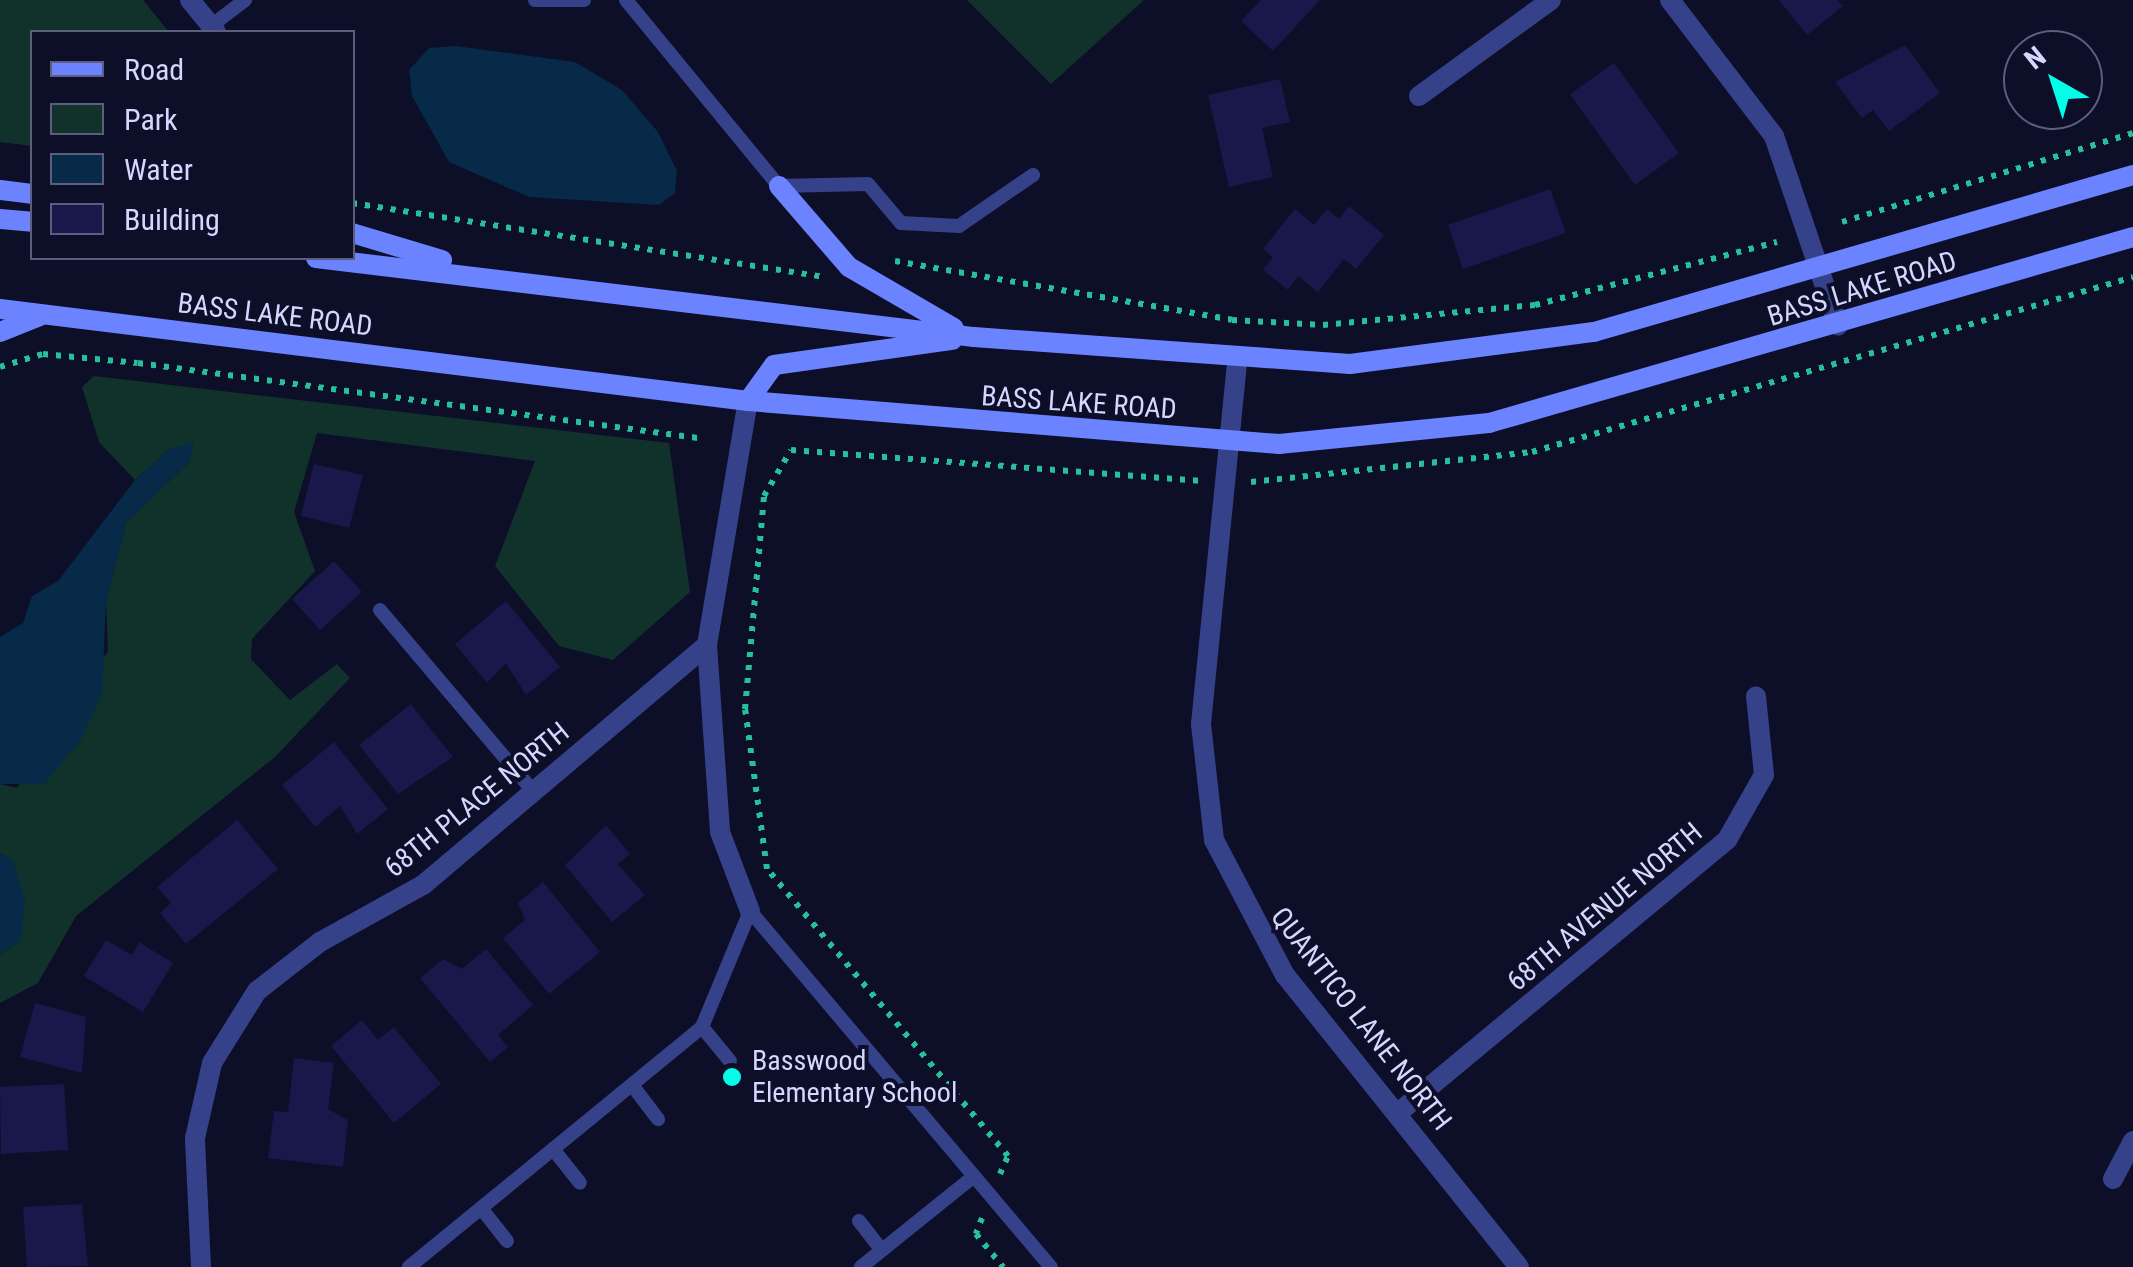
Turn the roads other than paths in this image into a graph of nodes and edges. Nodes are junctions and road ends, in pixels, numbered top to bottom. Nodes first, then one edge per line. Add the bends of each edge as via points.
1 (190, 0) edge
2 (245, 0) edge
3 (535, 0) edge
4 (584, 0) edge
5 (626, 0) edge
6 (1551, 0) edge
7 (1670, 0) edge
8 (213, 29) edge
9 (1419, 96) dead end
10 (1033, 175) dead end
11 (2133, 176) edge
12 (779, 186) junction
13 (0, 190) edge
14 (30, 194) edge
15 (0, 218) edge
16 (30, 222) edge
17 (355, 235) edge
18 (2133, 237) edge
19 (336, 260) edge
20 (1821, 268) junction
21 (496, 276) junction
22 (0, 309) edge
23 (42, 315) junction
24 (1838, 325) junction
25 (0, 332) edge
26 (974, 337) junction
27 (1236, 363) junction
28 (748, 400) junction
29 (1229, 441) junction
30 (380, 610) dead end
31 (708, 645) junction
32 (1756, 696) dead end
33 (534, 792) junction
34 (750, 911) junction
35 (702, 1026) junction
36 (730, 1061) dead end
37 (632, 1085) junction
38 (1398, 1114) junction
39 (658, 1119) dead end
40 (2133, 1141) edge
41 (553, 1150) junction
42 (974, 1176) junction
43 (2113, 1178) dead end
44 (580, 1182) dead end
45 (481, 1208) junction
46 (858, 1221) dead end
47 (507, 1241) dead end
48 (882, 1250) junction
49 (201, 1267) edge
50 (408, 1267) edge
51 (861, 1267) edge
52 (1051, 1267) edge
53 (1520, 1267) edge

1 - 8 street
2 - 8 lane
3 - 4 lane
5 - 12 lane
6 - 9 street
7 - 20 street via 1774,136
10 - 12 lane via 959,226 901,224 868,184
11 - 20 main road, BASS LAKE ROAD
12 - 26 main road via 848,267 896,302
13 - 14 main road
15 - 16 main road
17 - 21 main road
18 - 24 main road, BASS LAKE ROAD
19 - 21 main road, BASS LAKE ROAD
20 - 24 street
20 - 27 main road, BASS LAKE ROAD via 1516,348 1350,364
21 - 26 main road, BASS LAKE ROAD
22 - 23 main road, BASS LAKE ROAD
23 - 25 main road
23 - 28 main road, BASS LAKE ROAD
24 - 29 main road, BASS LAKE ROAD via 1490,423 1369,440
26 - 27 main road, BASS LAKE ROAD
26 - 28 main road via 774,365
27 - 29 street, QUANTICO LANE NORTH
28 - 29 main road, BASS LAKE ROAD
28 - 31 street
29 - 38 street, QUANTICO LANE NORTH via 1201,724 1214,840 1285,974
30 - 33 lane
31 - 33 street, 68TH PLACE NORTH
31 - 34 street via 720,832
32 - 38 street, 68TH AVENUE NORTH via 1764,775 1727,840
33 - 49 street, 68TH PLACE NORTH via 423,886 320,942 256,991 212,1063 195,1138
34 - 35 lane
34 - 42 lane
35 - 36 lane
35 - 37 lane
37 - 39 lane
37 - 41 lane
38 - 53 street, QUANTICO LANE NORTH
40 - 43 street
41 - 44 lane
41 - 45 lane
42 - 48 lane
42 - 52 lane
45 - 47 lane
45 - 50 lane
46 - 48 lane
48 - 51 lane

